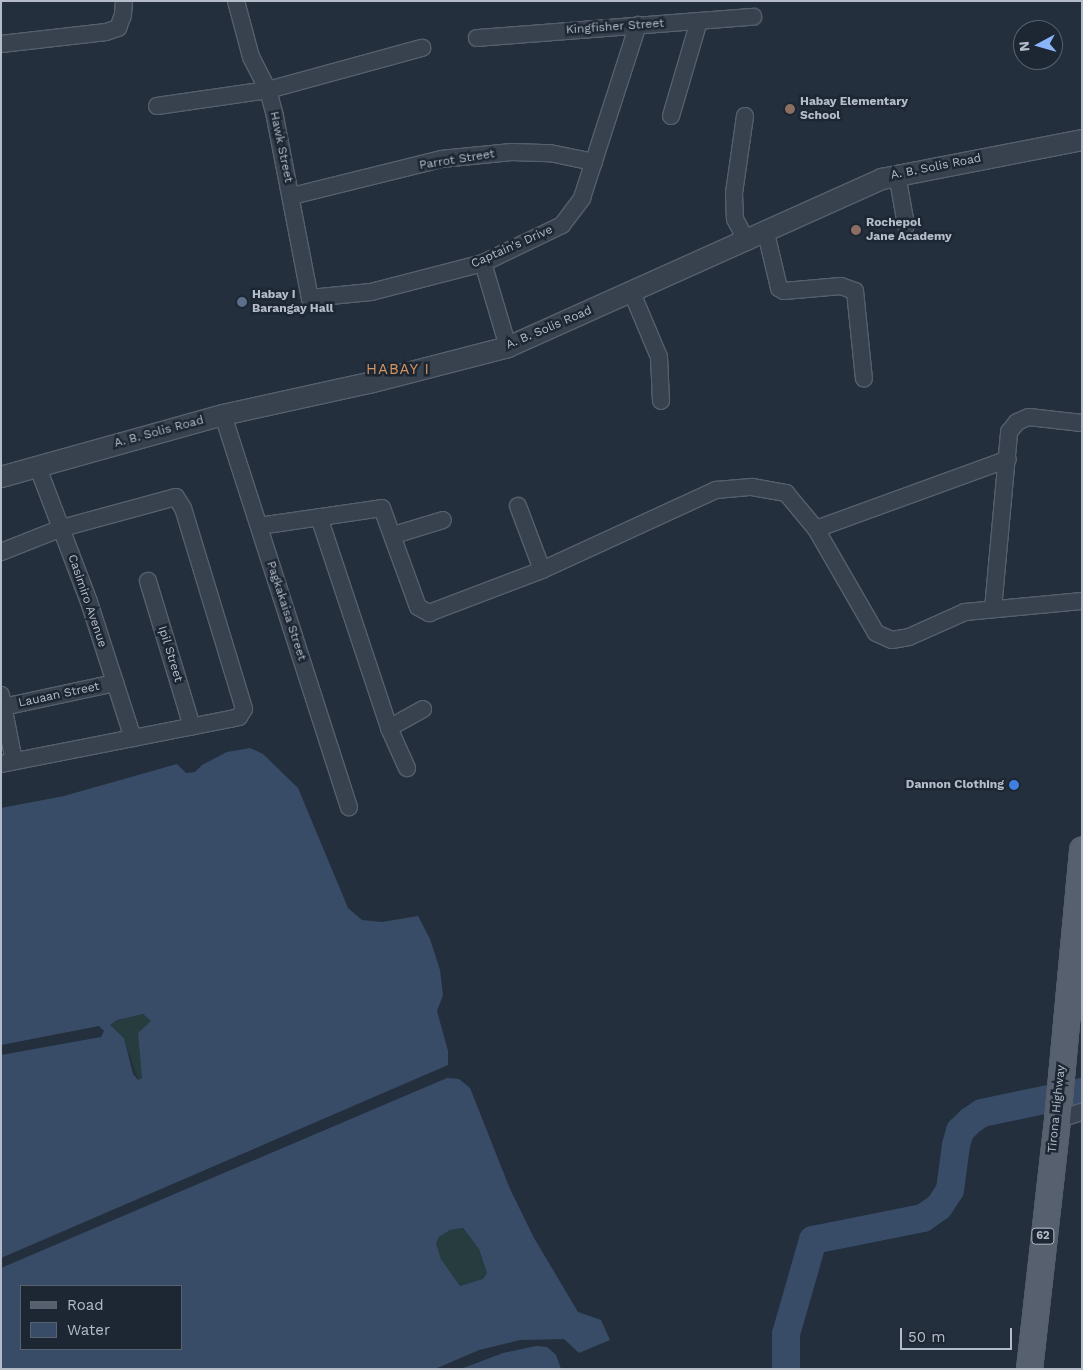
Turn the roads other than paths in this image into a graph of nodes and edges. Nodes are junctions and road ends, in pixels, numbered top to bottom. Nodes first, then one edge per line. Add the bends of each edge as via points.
1 (124, 1) edge
2 (236, 1) edge
3 (754, 17) dead end
4 (699, 21) junction
5 (638, 25) junction
6 (477, 38) dead end
7 (1, 44) edge
8 (422, 48) dead end
9 (268, 90) junction
10 (157, 106) dead end
11 (671, 116) dead end
12 (745, 116) dead end
13 (1082, 140) edge
14 (594, 162) junction
15 (897, 174) junction
16 (292, 196) junction
17 (906, 225) dead end
18 (766, 233) junction
19 (747, 242) junction
20 (483, 263) junction
21 (632, 293) junction
22 (310, 298) joint
23 (508, 347) junction
24 (864, 379) dead end
25 (661, 401) dead end
26 (223, 415) junction
27 (1082, 424) edge
28 (1008, 459) junction
29 (37, 465) junction
30 (1, 477) edge
31 (518, 506) dead end
32 (319, 517) junction
33 (443, 520) dead end
34 (259, 526) junction
35 (62, 528) junction
36 (816, 529) junction
37 (394, 535) junction
38 (1, 552) edge
39 (542, 570) junction
40 (148, 581) dead end
41 (1082, 601) edge
42 (994, 609) junction
43 (115, 683) junction
44 (2, 701) edge
45 (423, 709) dead end
46 (192, 727) junction
47 (389, 728) junction
48 (133, 738) junction
49 (8, 762) edge
50 (407, 768) dead end
51 (349, 807) dead end
52 (1082, 849) edge
53 (1057, 1112) junction
54 (1082, 1112) edge
55 (1029, 1369) edge

1 - 7 street via 118,28
2 - 9 street, Hawk Street via 251,57
3 - 4 street, Kingfisher Street
4 - 5 street, Kingfisher Street
4 - 11 street
5 - 6 street, Kingfisher Street
5 - 14 street, Captain's Drive
8 - 9 street
9 - 10 street
9 - 16 street, Hawk Street
12 - 19 street via 734,193 736,219
13 - 15 street, A. B. Solis Road
14 - 16 street, Parrot Street via 550,152 441,159
14 - 20 street, Captain's Drive via 582,198 562,225
15 - 17 street
15 - 18 street, A. B. Solis Road
16 - 22 street, Hawk Street
18 - 19 street, A. B. Solis Road
18 - 24 street via 779,288 784,291 841,286 855,292
19 - 21 street, A. B. Solis Road
20 - 22 street, Captain's Drive via 371,292
20 - 23 street
21 - 23 street, A. B. Solis Road
21 - 25 street via 659,357
23 - 26 street, A. B. Solis Road
26 - 29 street, A. B. Solis Road
26 - 34 street, Pagkakaisa Street
27 - 28 street via 1029,417 1017,422 1009,432
28 - 36 street
28 - 42 street
29 - 30 street, A. B. Solis Road
29 - 35 street, Casimiro Avenue
31 - 39 street
32 - 34 street
32 - 37 street via 376,506 386,514
32 - 47 street
33 - 37 street
34 - 51 street, Pagkakaisa Street
35 - 38 street
35 - 43 street, Casimiro Avenue
35 - 46 street via 169,497 181,501 244,709 239,717
36 - 39 street via 786,493 752,487 716,490
36 - 42 street via 876,633 892,640 909,637 965,612
37 - 39 street via 423,612 437,611
40 - 46 street, Ipil Street
41 - 42 street
43 - 44 street, Lauaan Street
43 - 48 street, Casimiro Avenue
44 - 49 street
45 - 47 street
46 - 48 street
47 - 50 street
48 - 49 street
52 - 53 main road, Tirona Highway / 62
53 - 54 street
53 - 55 main road, Tirona Highway / 62

